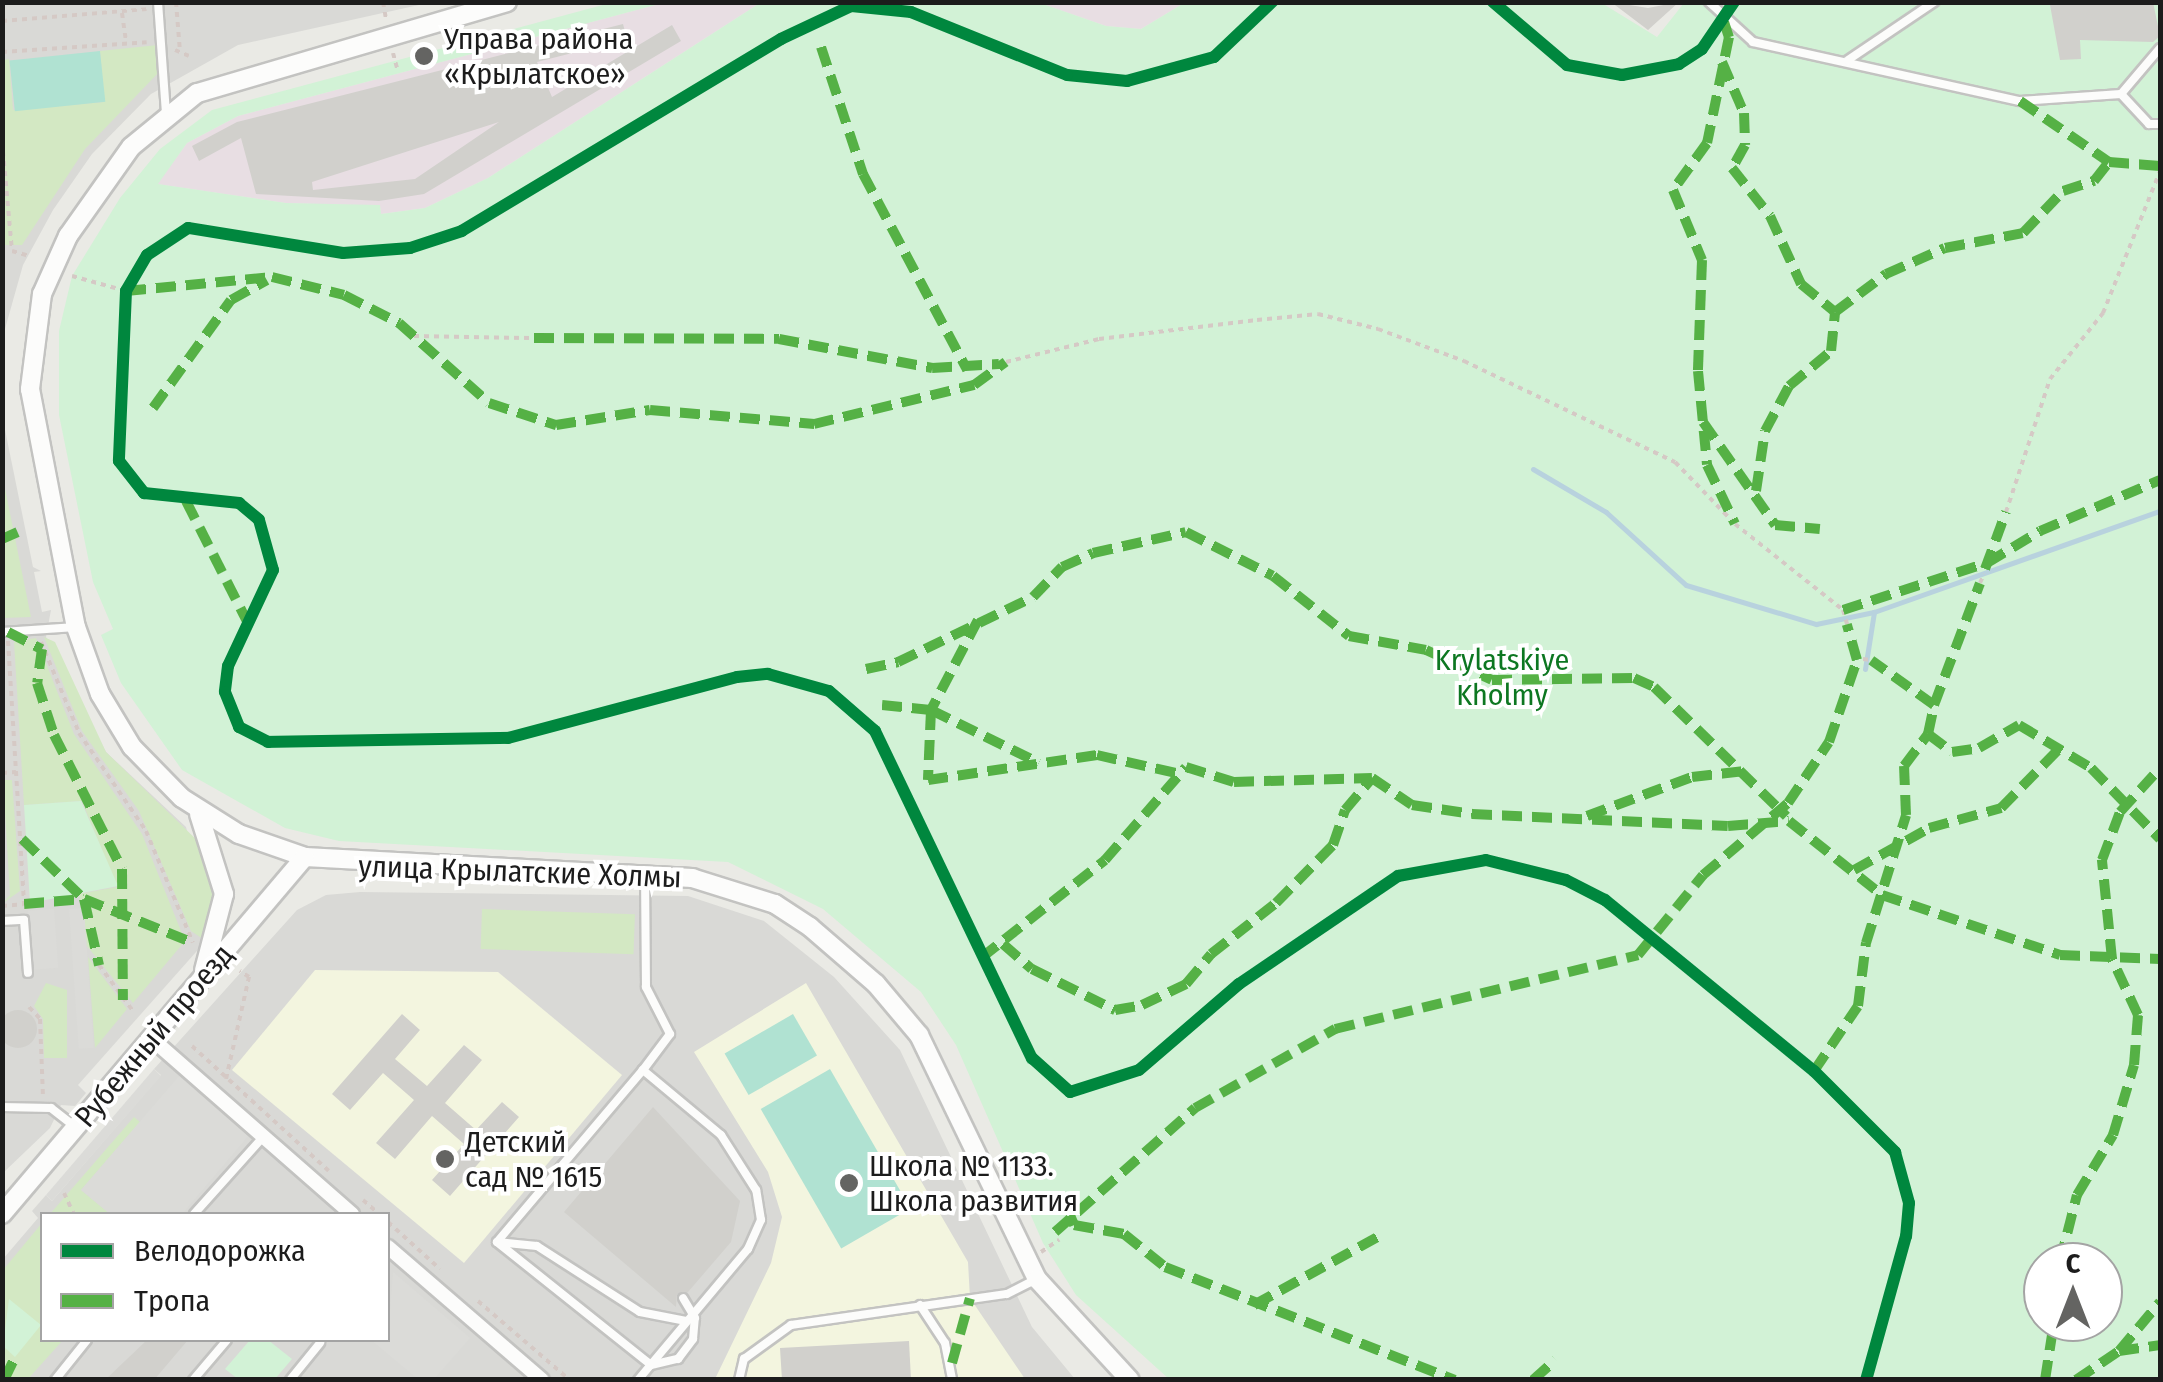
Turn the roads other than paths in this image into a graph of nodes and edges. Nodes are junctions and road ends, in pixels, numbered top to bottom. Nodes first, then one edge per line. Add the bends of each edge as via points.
1 (507, 2) edge
2 (1709, 2) edge
3 (1934, 2) edge
4 (158, 4) edge
5 (466, 8) edge
6 (2160, 48) edge
7 (1848, 60) junction
8 (2121, 94) junction
9 (166, 113) junction
10 (2160, 124) edge
11 (76, 627) junction
12 (5, 632) edge
13 (195, 808) junction
14 (306, 858) junction
15 (645, 874) junction
16 (2, 921) edge
17 (28, 973) dead end
18 (198, 984) junction
19 (152, 1039) junction
20 (643, 1070) junction
21 (2, 1107) edge
22 (77, 1128) junction
23 (264, 1135) junction
24 (196, 1212) edge
25 (350, 1212) edge
26 (2, 1214) edge
27 (497, 1242) junction
28 (390, 1254) edge
29 (1037, 1279) junction
30 (683, 1298) dead end
31 (920, 1304) junction
32 (688, 1321) junction
33 (85, 1342) edge
34 (225, 1342) edge
35 (318, 1342) edge
36 (55, 1380) edge
37 (193, 1380) edge
38 (290, 1380) edge
39 (542, 1380) edge
40 (638, 1380) edge
41 (739, 1380) edge
42 (952, 1380) edge
43 (1130, 1380) edge

1 - 5 street, улица Крылатские Холмы
2 - 7 lane via 1753,42
3 - 7 lane
4 - 9 lane
5 - 9 street, улица Крылатские Холмы via 231,79
6 - 8 lane
7 - 8 lane via 2020,101
8 - 10 lane via 2149,124
9 - 11 street, улица Крылатские Холмы via 112,168 68,236 34,328 32,421
11 - 12 lane
11 - 13 street, улица Крылатские Холмы via 119,730
13 - 14 street, улица Крылатские Холмы
13 - 18 street via 216,847 224,894
14 - 15 street, улица Крылатские Холмы
14 - 18 street, Рубежный проезд
15 - 20 lane via 646,987 670,1034
15 - 29 street, улица Крылатские Холмы via 734,887 775,904 888,996 934,1063
16 - 17 lane via 24,920
18 - 19 street, Рубежный проезд
19 - 22 street, Рубежный проезд
19 - 23 street
20 - 27 lane
20 - 32 lane via 721,1135 756,1190 761,1220 748,1249
21 - 22 lane via 51,1108
22 - 26 street, Рубежный проезд
23 - 24 lane
23 - 25 street
27 - 30 lane via 652,1364 678,1359 693,1339 695,1318
27 - 32 lane via 537,1246 640,1312
28 - 39 street
29 - 31 lane via 1007,1294
29 - 43 street, улица Крылатские Холмы
31 - 41 lane via 791,1325 753,1349
31 - 42 lane via 945,1342
32 - 40 lane
33 - 36 lane
34 - 37 lane
35 - 38 lane

